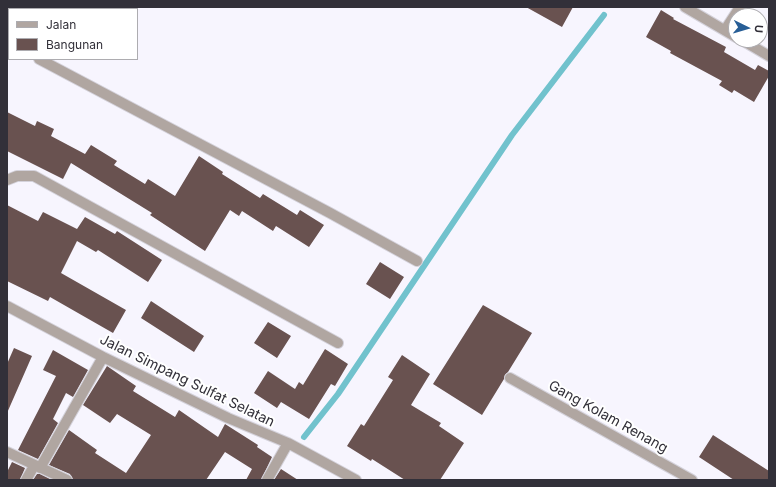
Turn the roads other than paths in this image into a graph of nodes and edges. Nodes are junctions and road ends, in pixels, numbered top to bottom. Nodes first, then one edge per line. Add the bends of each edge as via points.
1 (684, 7) edge
2 (740, 7) edge
3 (725, 30) junction
4 (728, 32) edge
5 (756, 48) edge
6 (769, 56) edge
7 (41, 60) edge
8 (7, 180) edge
9 (417, 261) dead end
10 (7, 306) edge
11 (338, 343) dead end
12 (103, 357) junction
13 (510, 378) dead end
14 (288, 443) junction
15 (7, 452) edge
16 (37, 467) junction
17 (26, 480) edge
18 (67, 480) edge
19 (267, 480) edge
20 (356, 480) edge
21 (692, 480) edge

1 - 3 street
2 - 3 street
3 - 4 street
5 - 6 street
7 - 9 street via 330,212
8 - 11 street via 16,176 34,176
10 - 12 street, Jalan Simpang Sulfat Selatan
12 - 14 street, Jalan Simpang Sulfat Selatan via 228,418
12 - 16 street
13 - 21 street, Gang Kolam Renang
14 - 19 street
14 - 20 street, Jalan Simpang Sulfat Selatan
15 - 16 street
16 - 17 street
16 - 18 street

